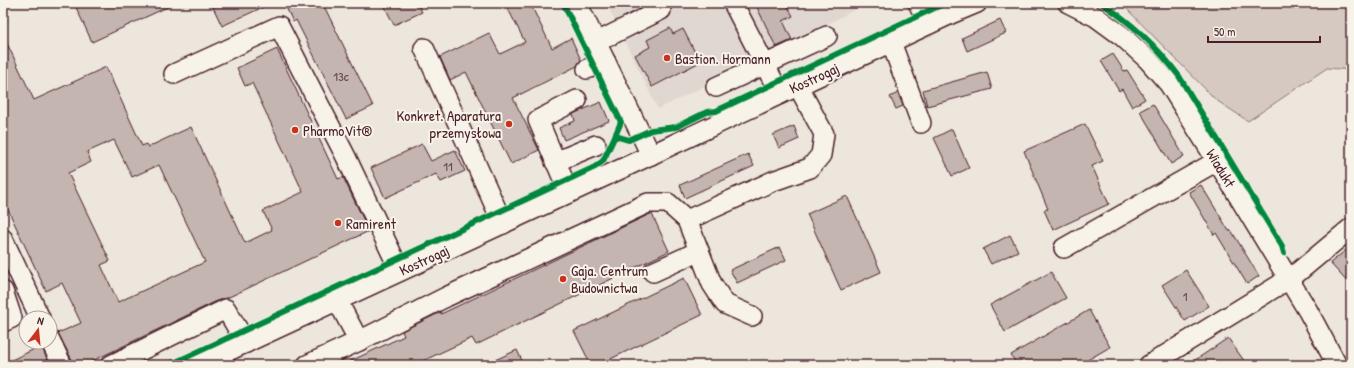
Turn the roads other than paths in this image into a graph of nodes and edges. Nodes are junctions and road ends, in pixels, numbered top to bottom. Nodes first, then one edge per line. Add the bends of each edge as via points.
1 (578, 3) edge
2 (733, 3) edge
3 (918, 3) edge
4 (978, 3) edge
5 (1068, 3) edge
6 (661, 10) dead end
7 (929, 24) junction
8 (827, 36) dead end
9 (597, 42) junction
10 (891, 42) junction
11 (424, 48) dead end
12 (606, 62) junction
13 (765, 64) junction
14 (587, 69) dead end
15 (174, 74) dead end
16 (798, 86) junction
17 (716, 87) dead end
18 (780, 94) junction
19 (577, 100) dead end
20 (921, 123) dead end
21 (596, 145) dead end
22 (651, 155) junction
23 (1217, 160) junction
24 (555, 162) junction
25 (569, 193) junction
26 (687, 220) junction
27 (503, 224) junction
28 (1351, 228) edge
29 (3, 239) edge
30 (1064, 248) dead end
31 (699, 251) junction
32 (400, 271) junction
33 (653, 272) dead end
34 (1288, 278) junction
35 (3, 291) edge
36 (337, 300) junction
37 (36, 310) edge
38 (752, 316) dead end
39 (3, 322) edge
40 (359, 341) junction
41 (246, 343) junction
42 (55, 350) edge
43 (62, 365) edge
44 (111, 365) edge
45 (198, 365) edge
46 (307, 365) edge
47 (1149, 365) edge
48 (1337, 365) edge

1 - 9 street
2 - 13 street
3 - 7 street
4 - 7 street, Kostrogaj
5 - 23 street, Wiadukt via 1106,24 1159,71 1178,96
6 - 9 street
7 - 10 street, Kostrogaj
8 - 13 street
9 - 12 street
10 - 16 street, Kostrogaj
10 - 20 street
11 - 27 street
12 - 14 street
12 - 22 street
13 - 17 street
13 - 18 street
15 - 32 street via 279,26 346,157
16 - 18 street, Kostrogaj
16 - 26 street via 824,134 821,155 810,168 773,181
18 - 22 street, Kostrogaj
19 - 24 street via 538,120
21 - 24 street
22 - 25 street, Kostrogaj
23 - 30 street
23 - 34 street, Wiadukt
24 - 25 street
25 - 27 street, Kostrogaj
26 - 31 street
26 - 40 street via 668,203 648,203 446,297
27 - 32 street, Kostrogaj
28 - 34 street
29 - 37 street
31 - 33 street
31 - 38 street via 712,284 725,304
32 - 36 street, Kostrogaj
34 - 47 street
34 - 48 street, Wiadukt
35 - 39 street via 12,318
36 - 40 street
36 - 41 street, Kostrogaj
40 - 46 street
41 - 44 street via 226,309
41 - 45 street, Kostrogaj
42 - 43 street

